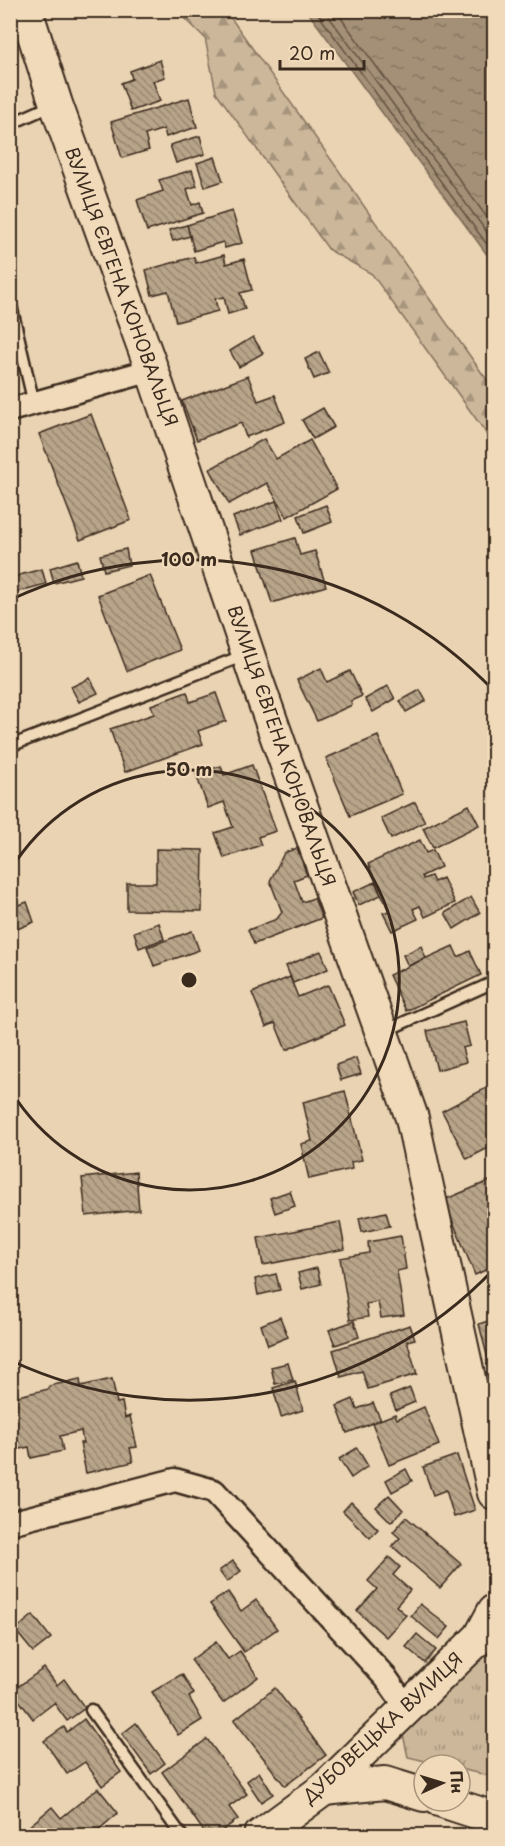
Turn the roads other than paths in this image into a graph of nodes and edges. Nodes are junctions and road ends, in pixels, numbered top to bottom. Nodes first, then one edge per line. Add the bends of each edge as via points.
1 (26, 10) edge
2 (56, 104) junction
3 (10, 124) edge
4 (10, 301) edge
5 (152, 370) junction
6 (33, 404) junction
7 (10, 410) edge
8 (248, 654) junction
9 (10, 746) edge
10 (495, 982) edge
11 (382, 1033) junction
12 (495, 1493) edge
13 (10, 1523) edge
14 (495, 1611) edge
15 (407, 1708) junction
16 (91, 1710) dead end
17 (324, 1789) junction
18 (412, 1791) edge
19 (472, 1811) edge
20 (495, 1818) edge
21 (182, 1836) edge
22 (260, 1836) edge

1 - 2 street, ВУЛИЦЯ ЄВГЕНА КОНОВАЛЬЦЯ
2 - 3 lane
2 - 5 street, ВУЛИЦЯ ЄВГЕНА КОНОВАЛЬЦЯ
4 - 6 lane
5 - 6 street
5 - 8 street, ВУЛИЦЯ ЄВГЕНА КОНОВАЛЬЦЯ
6 - 7 street
8 - 9 lane
8 - 11 street, ВУЛИЦЯ ЄВГЕНА КОНОВАЛЬЦЯ
10 - 11 lane
11 - 12 street, ВУЛИЦЯ ЄВГЕНА КОНОВАЛЬЦЯ via 412,1118
13 - 15 street via 175,1480 214,1491 386,1678
14 - 15 street, ДУБОВЕЦЬКА ВУЛИЦЯ via 480,1637
15 - 17 street, ДУБОВЕЦЬКА ВУЛИЦЯ
16 - 21 lane
17 - 18 street via 386,1783
17 - 22 street, ДУБОВЕЦЬКА ВУЛИЦЯ
19 - 20 street

